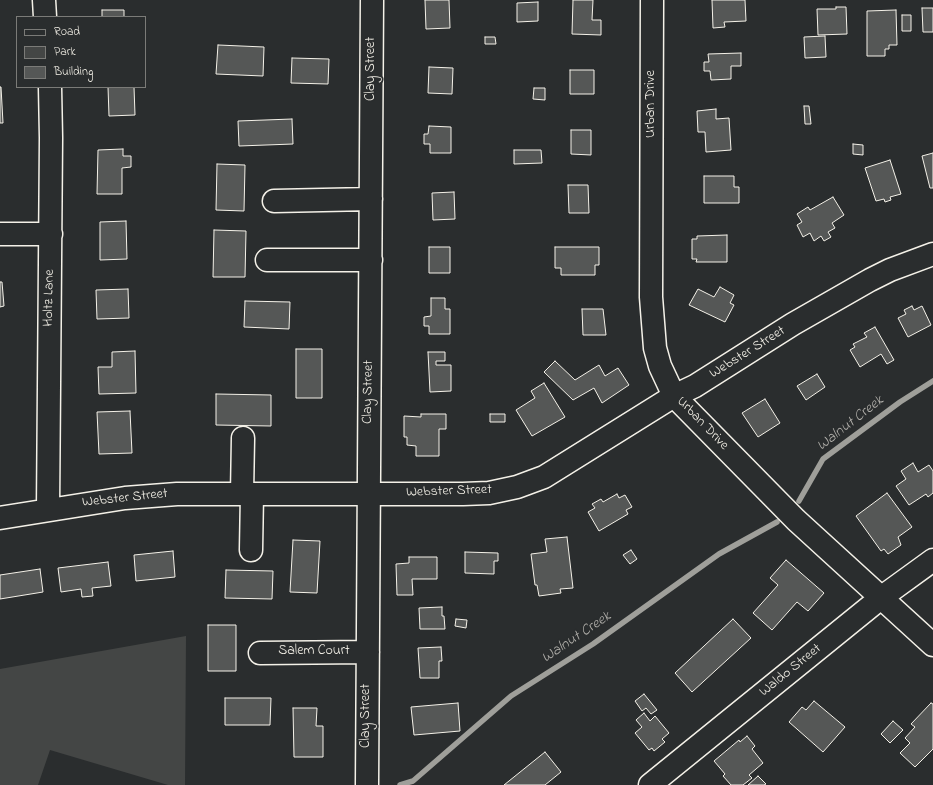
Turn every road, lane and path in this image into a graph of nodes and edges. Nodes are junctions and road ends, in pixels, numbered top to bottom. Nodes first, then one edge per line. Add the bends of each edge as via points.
1 (44, 0) edge
2 (372, 0) edge
3 (652, 0) edge
4 (45, 16) edge
5 (50, 88) edge
6 (371, 199) junction
7 (274, 201) dead end
8 (0, 234) edge
9 (51, 234) junction
10 (933, 254) edge
11 (267, 260) dead end
12 (371, 260) junction
13 (674, 396) junction
14 (243, 438) dead end
15 (247, 494) junction
16 (368, 494) junction
17 (48, 509) junction
18 (0, 518) edge
19 (251, 550) dead end
20 (933, 560) edge
21 (882, 597) junction
22 (933, 645) edge
23 (368, 652) junction
24 (260, 653) dead end
25 (659, 782) edge
26 (367, 785) edge

1 - 4 street
2 - 6 street, Clay Street
3 - 13 street, Urban Drive via 651,297 657,359
5 - 9 street, Holtz Lane
6 - 7 street
6 - 12 street, Clay Street
8 - 9 street
9 - 17 street, Holtz Lane
10 - 13 street, Webster Street via 870,280 793,324 695,386
11 - 12 street
12 - 16 street, Clay Street
13 - 16 street, Webster Street via 544,477 517,487 489,493
13 - 21 street, Urban Drive via 796,520
14 - 15 street
15 - 16 street, Webster Street
15 - 17 street, Webster Street via 177,494 125,498
15 - 19 street
16 - 23 street, Clay Street
17 - 18 street, Webster Street
20 - 21 street, Waldo Street
21 - 22 street, Urban Drive
21 - 25 street, Waldo Street
23 - 24 street, Salem Court
23 - 26 street, Clay Street

